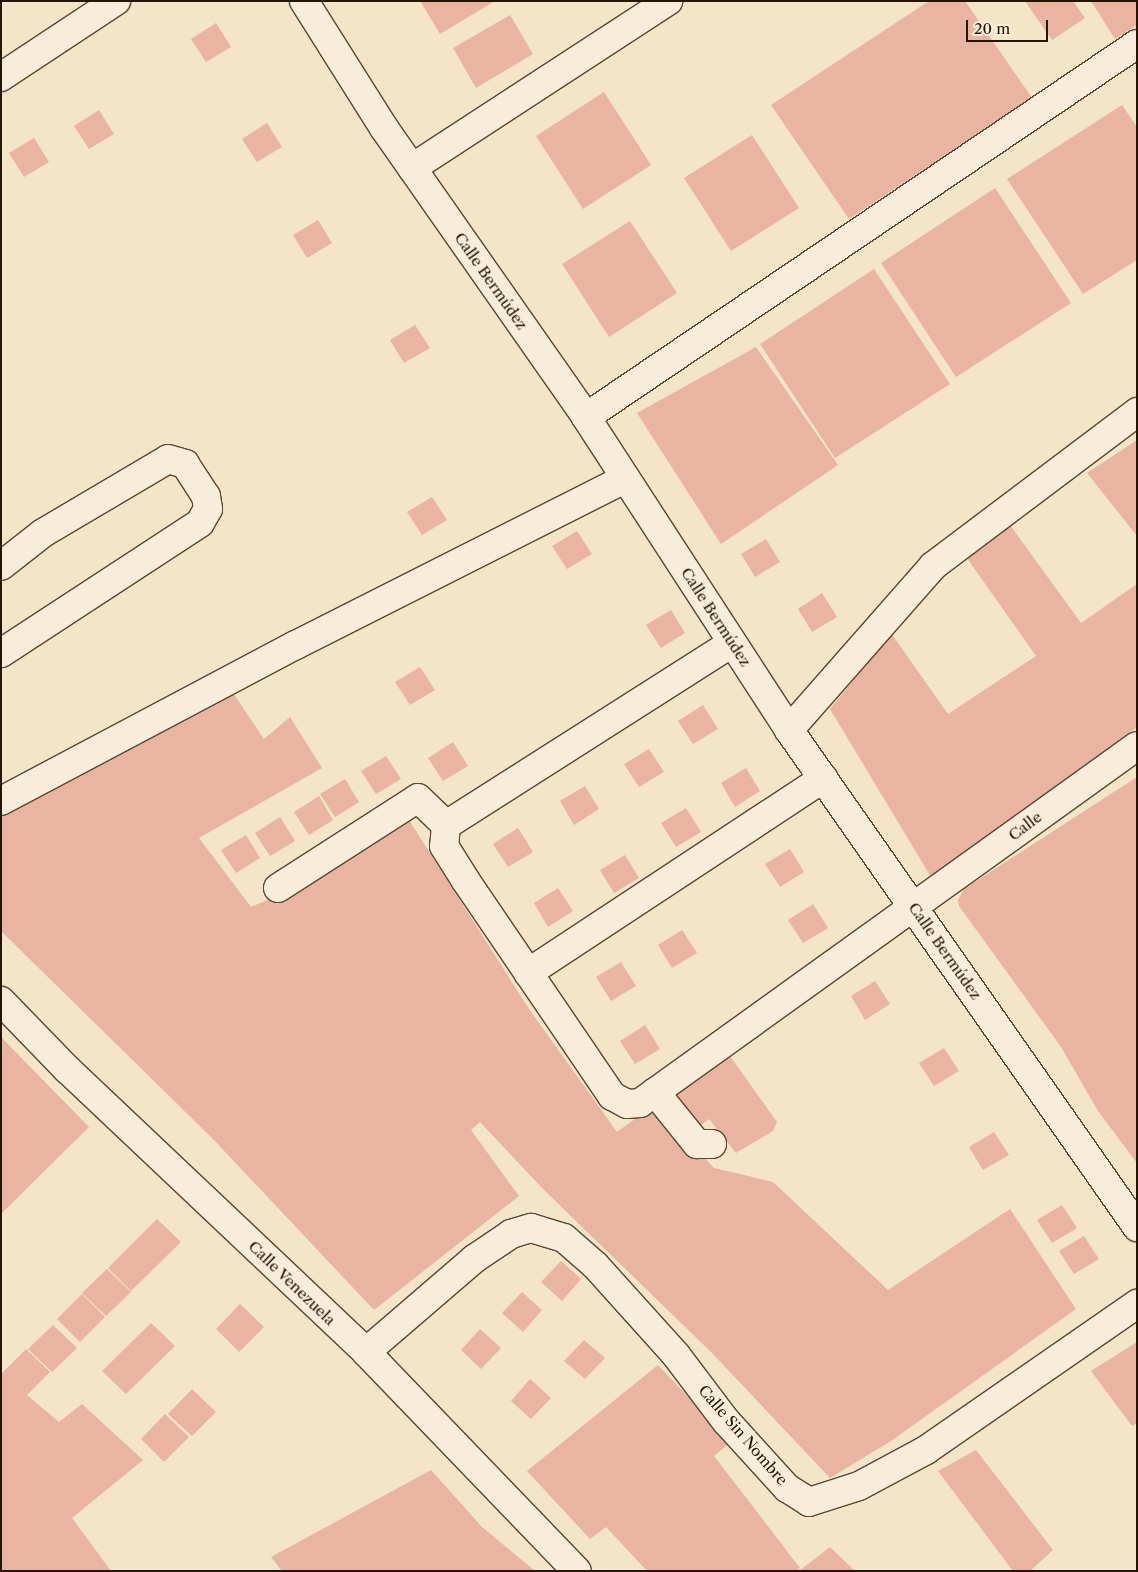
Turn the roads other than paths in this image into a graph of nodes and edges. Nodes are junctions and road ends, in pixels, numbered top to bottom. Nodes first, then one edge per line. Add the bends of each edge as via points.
1 (116, 1) edge
2 (304, 1) edge
3 (668, 1) edge
4 (1137, 44) edge
5 (1, 78) edge
6 (412, 168) junction
7 (1137, 412) edge
8 (586, 417) junction
9 (626, 478) junction
10 (1, 566) edge
11 (732, 643) junction
12 (1, 653) edge
13 (789, 730) junction
14 (1137, 746) edge
15 (824, 778) junction
16 (1, 801) edge
17 (446, 825) junction
18 (278, 888) dead end
19 (915, 908) junction
20 (528, 972) junction
21 (1, 1001) edge
22 (655, 1092) junction
23 (712, 1144) dead end
24 (1137, 1228) edge
25 (1137, 1304) edge
26 (366, 1352) junction
27 (577, 1571) edge

1 - 5 street
2 - 6 street, Calle Bermúdez
3 - 6 street
4 - 8 street
6 - 8 street, Calle Bermúdez
7 - 13 street via 932,566
8 - 9 street, Calle Bermúdez
9 - 11 street, Calle Bermúdez
9 - 16 street via 296,645
10 - 12 street via 43,533 168,459 185,464 206,496 208,509 200,523 63,609
11 - 13 street, Calle Bermúdez
11 - 17 street
13 - 15 street, Calle Bermúdez
14 - 19 street, Calle
15 - 19 street, Calle Bermúdez
15 - 20 street
17 - 18 street via 418,798
17 - 20 street, Calle via 444,846
19 - 22 street, Calle
19 - 24 street, Calle Bermúdez
20 - 22 street, Calle via 612,1096 627,1104 640,1103
21 - 26 street, Calle Venezuela via 67,1069
22 - 23 street via 698,1144
25 - 26 street, Calle Sin Nombre via 926,1450 859,1486 809,1502 787,1488 726,1422 676,1355 595,1265 564,1238 531,1228 511,1234 474,1259
26 - 27 street, Calle Venezuela

